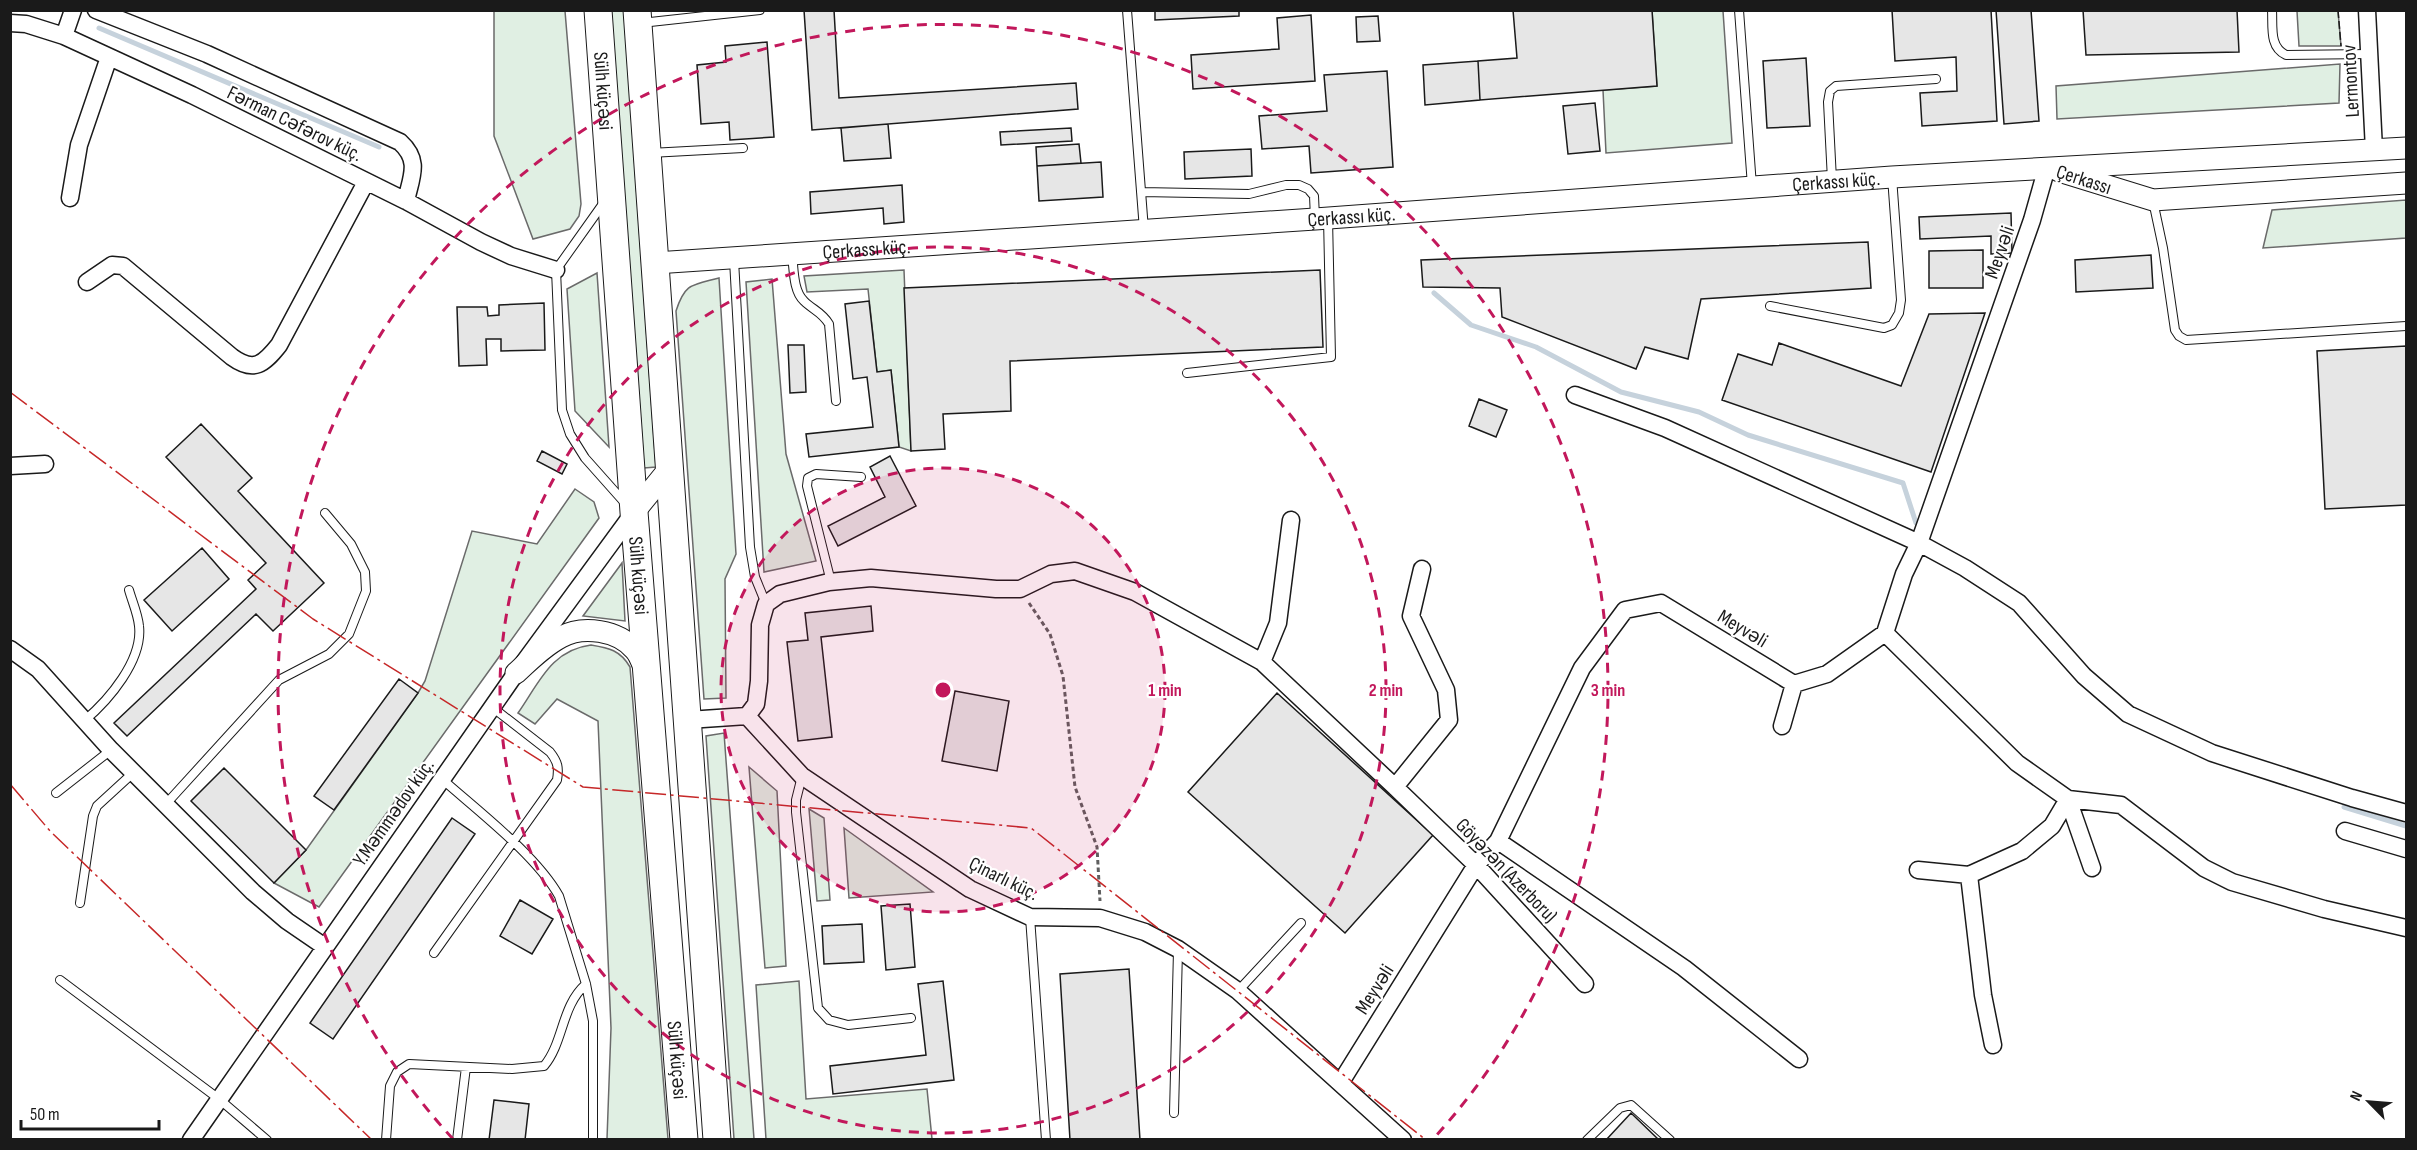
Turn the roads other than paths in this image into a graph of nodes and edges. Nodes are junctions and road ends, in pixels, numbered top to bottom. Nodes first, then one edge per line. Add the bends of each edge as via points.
1 (74, 10) edge
2 (96, 10) edge
3 (598, 10) edge
4 (760, 10) edge
5 (1127, 10) edge
6 (1739, 10) edge
7 (2272, 10) edge
8 (2367, 10) edge
9 (637, 17) edge
10 (10, 23) edge
11 (64, 36) junction
12 (2369, 54) junction
13 (109, 57) junction
14 (1936, 79) dead end
15 (744, 148) dead end
16 (2406, 148) edge
17 (2374, 150) junction
18 (647, 153) junction
19 (2047, 167) junction
20 (1892, 177) junction
21 (1832, 181) junction
22 (366, 182) junction
23 (2406, 183) edge
24 (1752, 186) junction
25 (1141, 192) junction
26 (610, 193) junction
27 (70, 198) dead end
28 (2153, 200) junction
29 (406, 201) junction
30 (1321, 218) junction
31 (1144, 231) junction
32 (791, 254) junction
33 (734, 258) junction
34 (655, 263) junction
35 (556, 270) junction
36 (87, 282) dead end
37 (1770, 306) dead end
38 (2406, 326) edge
39 (1188, 373) dead end
40 (1575, 395) dead end
41 (836, 402) dead end
42 (45, 464) dead end
43 (10, 466) edge
44 (669, 470) junction
45 (861, 477) dead end
46 (634, 512) junction
47 (325, 513) dead end
48 (1291, 520) dead end
49 (1919, 543) junction
50 (1422, 569) dead end
51 (831, 582) junction
52 (129, 590) dead end
53 (766, 604) junction
54 (1885, 633) junction
55 (10, 649) edge
56 (1262, 662) junction
57 (516, 673) junction
58 (649, 678) junction
59 (1794, 684) junction
60 (492, 707) junction
61 (747, 716) junction
62 (688, 720) junction
63 (84, 721) junction
64 (1782, 726) dead end
65 (111, 750) junction
66 (133, 772) junction
67 (802, 776) junction
68 (442, 779) junction
69 (1395, 787) junction
70 (56, 793) dead end
71 (2068, 800) junction
72 (165, 804) junction
73 (2406, 813) edge
74 (2345, 831) dead end
75 (1498, 841) junction
76 (513, 843) junction
77 (2406, 849) edge
78 (1476, 865) junction
79 (2092, 868) dead end
80 (1918, 870) dead end
81 (1969, 875) junction
82 (80, 903) dead end
83 (1030, 917) junction
84 (1301, 923) dead end
85 (2406, 928) edge
86 (325, 947) junction
87 (1178, 949) junction
88 (434, 953) dead end
89 (60, 980) dead end
90 (586, 984) junction
91 (1585, 984) dead end
92 (1238, 991) junction
93 (911, 1018) dead end
94 (1993, 1045) dead end
95 (1799, 1059) dead end
96 (466, 1066) junction
97 (1341, 1082) junction
98 (219, 1099) junction
99 (1174, 1113) dead end
100 (191, 1140) edge
101 (267, 1140) edge
102 (386, 1140) edge
103 (457, 1140) edge
104 (593, 1140) edge
105 (684, 1140) edge
106 (717, 1140) edge
107 (1046, 1140) edge
108 (1403, 1140) edge
109 (1587, 1140) edge
110 (1670, 1140) edge

1 - 11 street
2 - 29 street via 207,54 400,142 410,151 414,162
3 - 26 highway, Sülh küçəsi
4 - 9 lane
5 - 25 lane
6 - 24 lane
7 - 12 lane via 2273,43 2286,55
8 - 12 street, Lermontov
9 - 18 highway, Sülh küçəsi
10 - 11 street, Fərman Cəfərov küç.
11 - 13 street, Fərman Cəfərov küç.
12 - 17 street, Lermontov
13 - 22 street, Fərman Cəfərov küç.
13 - 27 street via 79,146
14 - 21 lane via 1836,86 1830,91
15 - 18 lane
16 - 17 street, Çerkassı
17 - 19 street, Çerkassı
18 - 34 highway, Sülh küçəsi
19 - 20 street, Çerkassı küç.
19 - 28 street, Çerkassı
19 - 49 street, Meyvəli
20 - 21 street, Çerkassı küç.
20 - 37 lane via 1901,300 1892,325 1884,328
21 - 24 street, Çerkassı küç.
22 - 29 street, Fərman Cəfərov küç.
22 - 36 street via 279,345 255,366 243,365 232,357 123,266 112,265
23 - 28 street, Çerkassı
24 - 30 street, Çerkassı küç.
25 - 30 lane via 1249,194 1299,184 1314,196
25 - 31 lane
26 - 35 lane
26 - 46 highway, Sülh küçəsi
28 - 38 lane via 2175,330 2187,340
29 - 35 street, Fərman Cəfərov küç. via 511,256
30 - 31 street, Çerkassı küç.
30 - 39 lane via 1331,357
31 - 32 street, Çerkassı küç.
32 - 33 street, Çerkassı küç.
32 - 41 lane via 800,296 823,313 829,324
33 - 34 street, Çerkassı küç.
33 - 53 lane via 750,547 755,577
34 - 44 highway, Sülh küçəsi
35 - 46 lane via 562,410 570,434 585,458
40 - 49 street via 1665,428
42 - 43 street
44 - 46 street
44 - 62 highway, Sülh küçəsi
45 - 51 lane via 816,474 808,478
46 - 57 street, Y.Məmmədov küç.
46 - 58 highway, Sülh küçəsi
47 - 72 lane via 351,544 365,572 366,591 350,634 329,654 279,680
48 - 56 street via 1278,623
49 - 54 street, Meyvəli via 1904,574
49 - 73 street via 2019,603 2084,676 2128,714 2212,753
50 - 69 street via 1411,616 1446,690 1449,720
51 - 53 street via 780,594
51 - 56 street, Göyəzən (Azerboru) via 871,578 1020,589 1052,574 1075,571 1135,592
52 - 63 lane via 139,625 133,660 101,706
53 - 61 street via 760,625 756,704
54 - 59 street via 1827,674
54 - 71 street via 2017,764
55 - 63 street via 38,669
56 - 69 street, Göyəzən (Azerboru)
57 - 58 street via 563,636 598,631 626,641 636,651
57 - 60 street, Y.Məmmədov küç.
58 - 105 highway, Sülh küçəsi
59 - 64 street
59 - 75 street, Meyvəli via 1661,603 1625,610 1582,668
60 - 68 street, Y.Məmmədov küç.
60 - 76 lane via 550,752 559,770 557,780
61 - 62 street
61 - 67 street, Çinarlı küç.
62 - 106 highway, Sülh küçəsi
63 - 65 street
65 - 66 street
65 - 70 lane
66 - 72 street
66 - 82 lane via 97,806
67 - 83 street, Çinarlı küç. via 970,889
67 - 93 lane via 796,812 818,1008 829,1020 848,1025
68 - 76 lane
68 - 86 street, Y.Məmmədov küç.
69 - 78 street, Göyəzən (Azerboru)
71 - 79 street
71 - 81 street via 2052,826 2022,851
71 - 85 street via 2121,805 2204,867 2232,882
72 - 86 street via 273,910
74 - 77 street
75 - 78 street, Meyvəli
75 - 95 street via 1684,968
76 - 88 lane
76 - 90 lane via 559,896
78 - 91 street, Göyəzən (Azerboru)
78 - 97 street, Meyvəli
80 - 81 street
81 - 94 street
83 - 87 street, Çinarlı küç. via 1100,918 1145,932
83 - 107 lane
84 - 92 lane
86 - 98 street, Y.Məmmədov küç.
87 - 92 street, Çinarlı küç.
87 - 99 lane
89 - 98 lane
90 - 96 lane via 576,992 544,1066
90 - 104 lane via 593,1021
92 - 97 street, Çinarlı küç.
96 - 102 lane via 409,1064 397,1072 390,1086
96 - 103 lane
97 - 108 street, Çinarlı küç.
98 - 100 street, Y.Məmmədov küç.
98 - 101 lane
109 - 110 lane via 1620,1108 1631,1105

